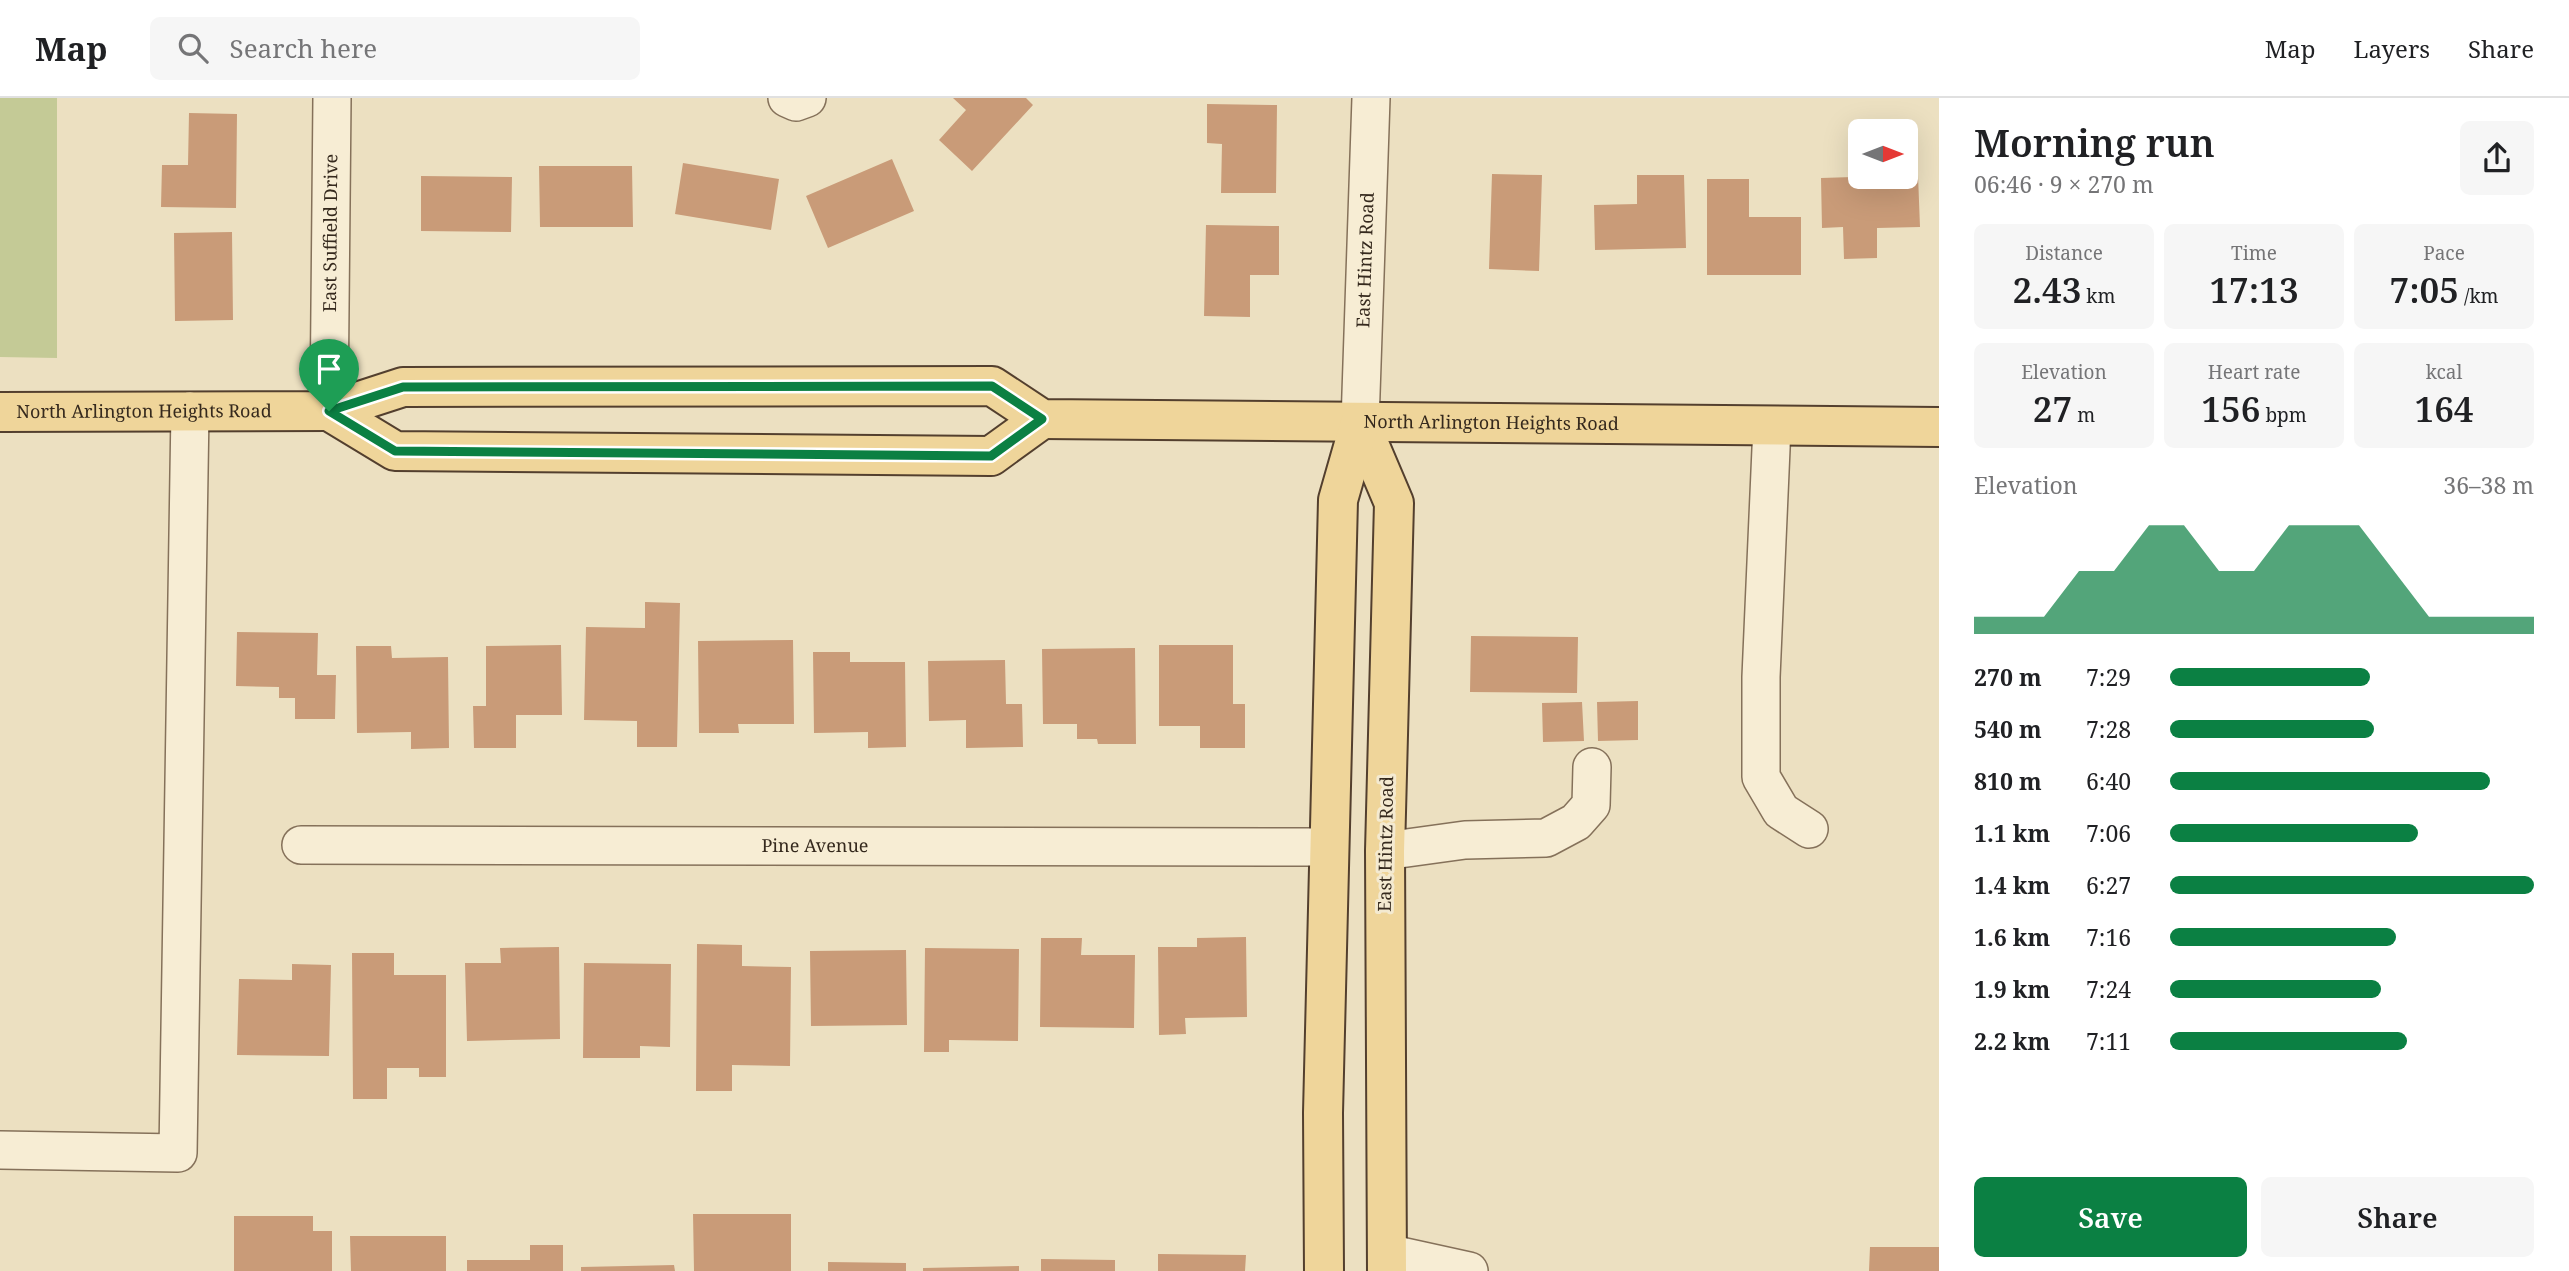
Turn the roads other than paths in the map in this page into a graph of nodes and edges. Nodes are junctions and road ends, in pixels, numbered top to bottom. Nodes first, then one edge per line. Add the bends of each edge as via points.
1 (332, 98) edge
2 (787, 98) edge
3 (807, 98) edge
4 (1371, 98) edge
5 (190, 411) junction
6 (329, 411) junction
7 (0, 412) edge
8 (1042, 419) junction
9 (1360, 423) junction
10 (1772, 426) junction
11 (1939, 427) edge
12 (1592, 766) dead end
13 (1809, 829) dead end
14 (301, 845) dead end
15 (1329, 847) junction
16 (1385, 850) junction
17 (0, 1150) edge
18 (1387, 1262) edge
19 (1324, 1271) edge
20 (1469, 1271) edge

1 - 6 street, East Suffield Drive
2 - 3 street via 796,102
4 - 9 street, East Hintz Road
5 - 6 main road, North Arlington Heights Road
5 - 7 main road, North Arlington Heights Road
5 - 17 street via 178,1153
6 - 8 main road, North Arlington Heights Road via 403,387 992,386
6 - 8 main road via 395,451 991,456
8 - 9 main road, North Arlington Heights Road
9 - 10 main road, North Arlington Heights Road
9 - 15 main road, East Hintz Road via 1338,500
9 - 16 main road, East Hintz Road via 1394,503
10 - 11 main road, North Arlington Heights Road
10 - 13 street via 1761,777 1781,811
12 - 16 street via 1591,805 1576,822 1546,838 1465,840
14 - 15 street, Pine Avenue
15 - 19 main road, East Hintz Road
16 - 18 main road, East Hintz Road
18 - 20 street

